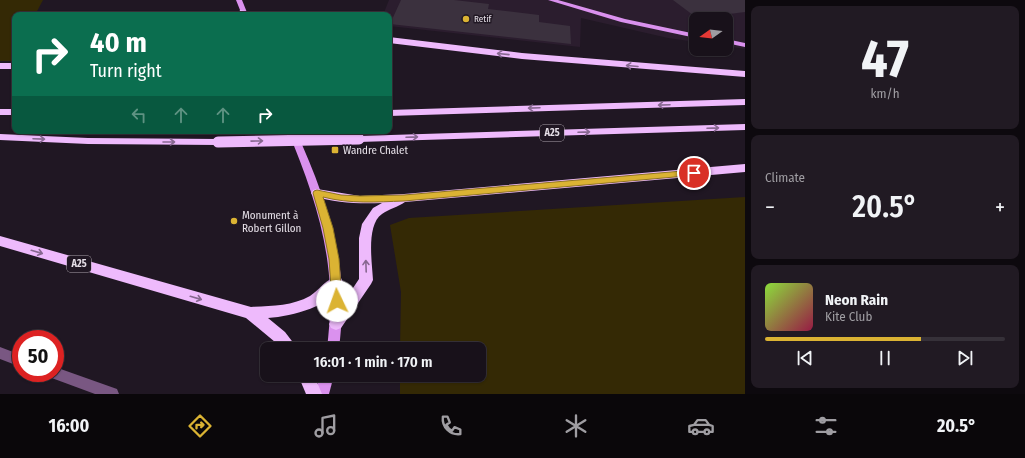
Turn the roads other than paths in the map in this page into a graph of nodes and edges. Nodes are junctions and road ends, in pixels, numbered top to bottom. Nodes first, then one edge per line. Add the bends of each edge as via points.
1 (239, 0) edge
2 (551, 0) edge
3 (242, 12) edge
4 (689, 35) edge
5 (392, 40) edge
6 (733, 42) edge
7 (745, 45) edge
8 (0, 66) edge
9 (12, 66) edge
10 (745, 74) edge
11 (745, 102) edge
12 (0, 112) edge
13 (12, 112) edge
14 (392, 113) edge
15 (745, 127) edge
16 (293, 134) edge
17 (0, 137) edge
18 (745, 168) edge
19 (317, 193) junction
20 (404, 198) junction
21 (0, 241) edge
22 (336, 282) junction
23 (251, 313) junction
24 (336, 324) junction
25 (284, 342) edge
26 (334, 342) edge
27 (0, 353) edge
28 (12, 358) edge
29 (64, 377) edge
30 (309, 382) edge
31 (326, 382) edge
32 (112, 394) edge
33 (314, 394) edge
34 (322, 394) edge

1 - 3 main road
2 - 4 main road via 604,16
10 -> 5 highway via 522,56
6 - 7 main road
8 - 9 highway
11 -> 14 highway
12 - 13 highway
17 -> 15 highway, A25, bridge via 218,142
16 - 19 main road
18 - 20 highway
19 - 20 highway via 360,200
19 - 22 main road via 328,228
24 -> 20 highway via 366,280 365,238 368,224 377,211
21 -> 23 highway, A25
22 - 23 highway, A25 via 315,300 300,307 286,311
22 - 24 main road
23 - 25 highway, A25
24 - 26 main road
27 - 28 street
29 - 32 street
30 - 33 highway
31 - 34 main road

